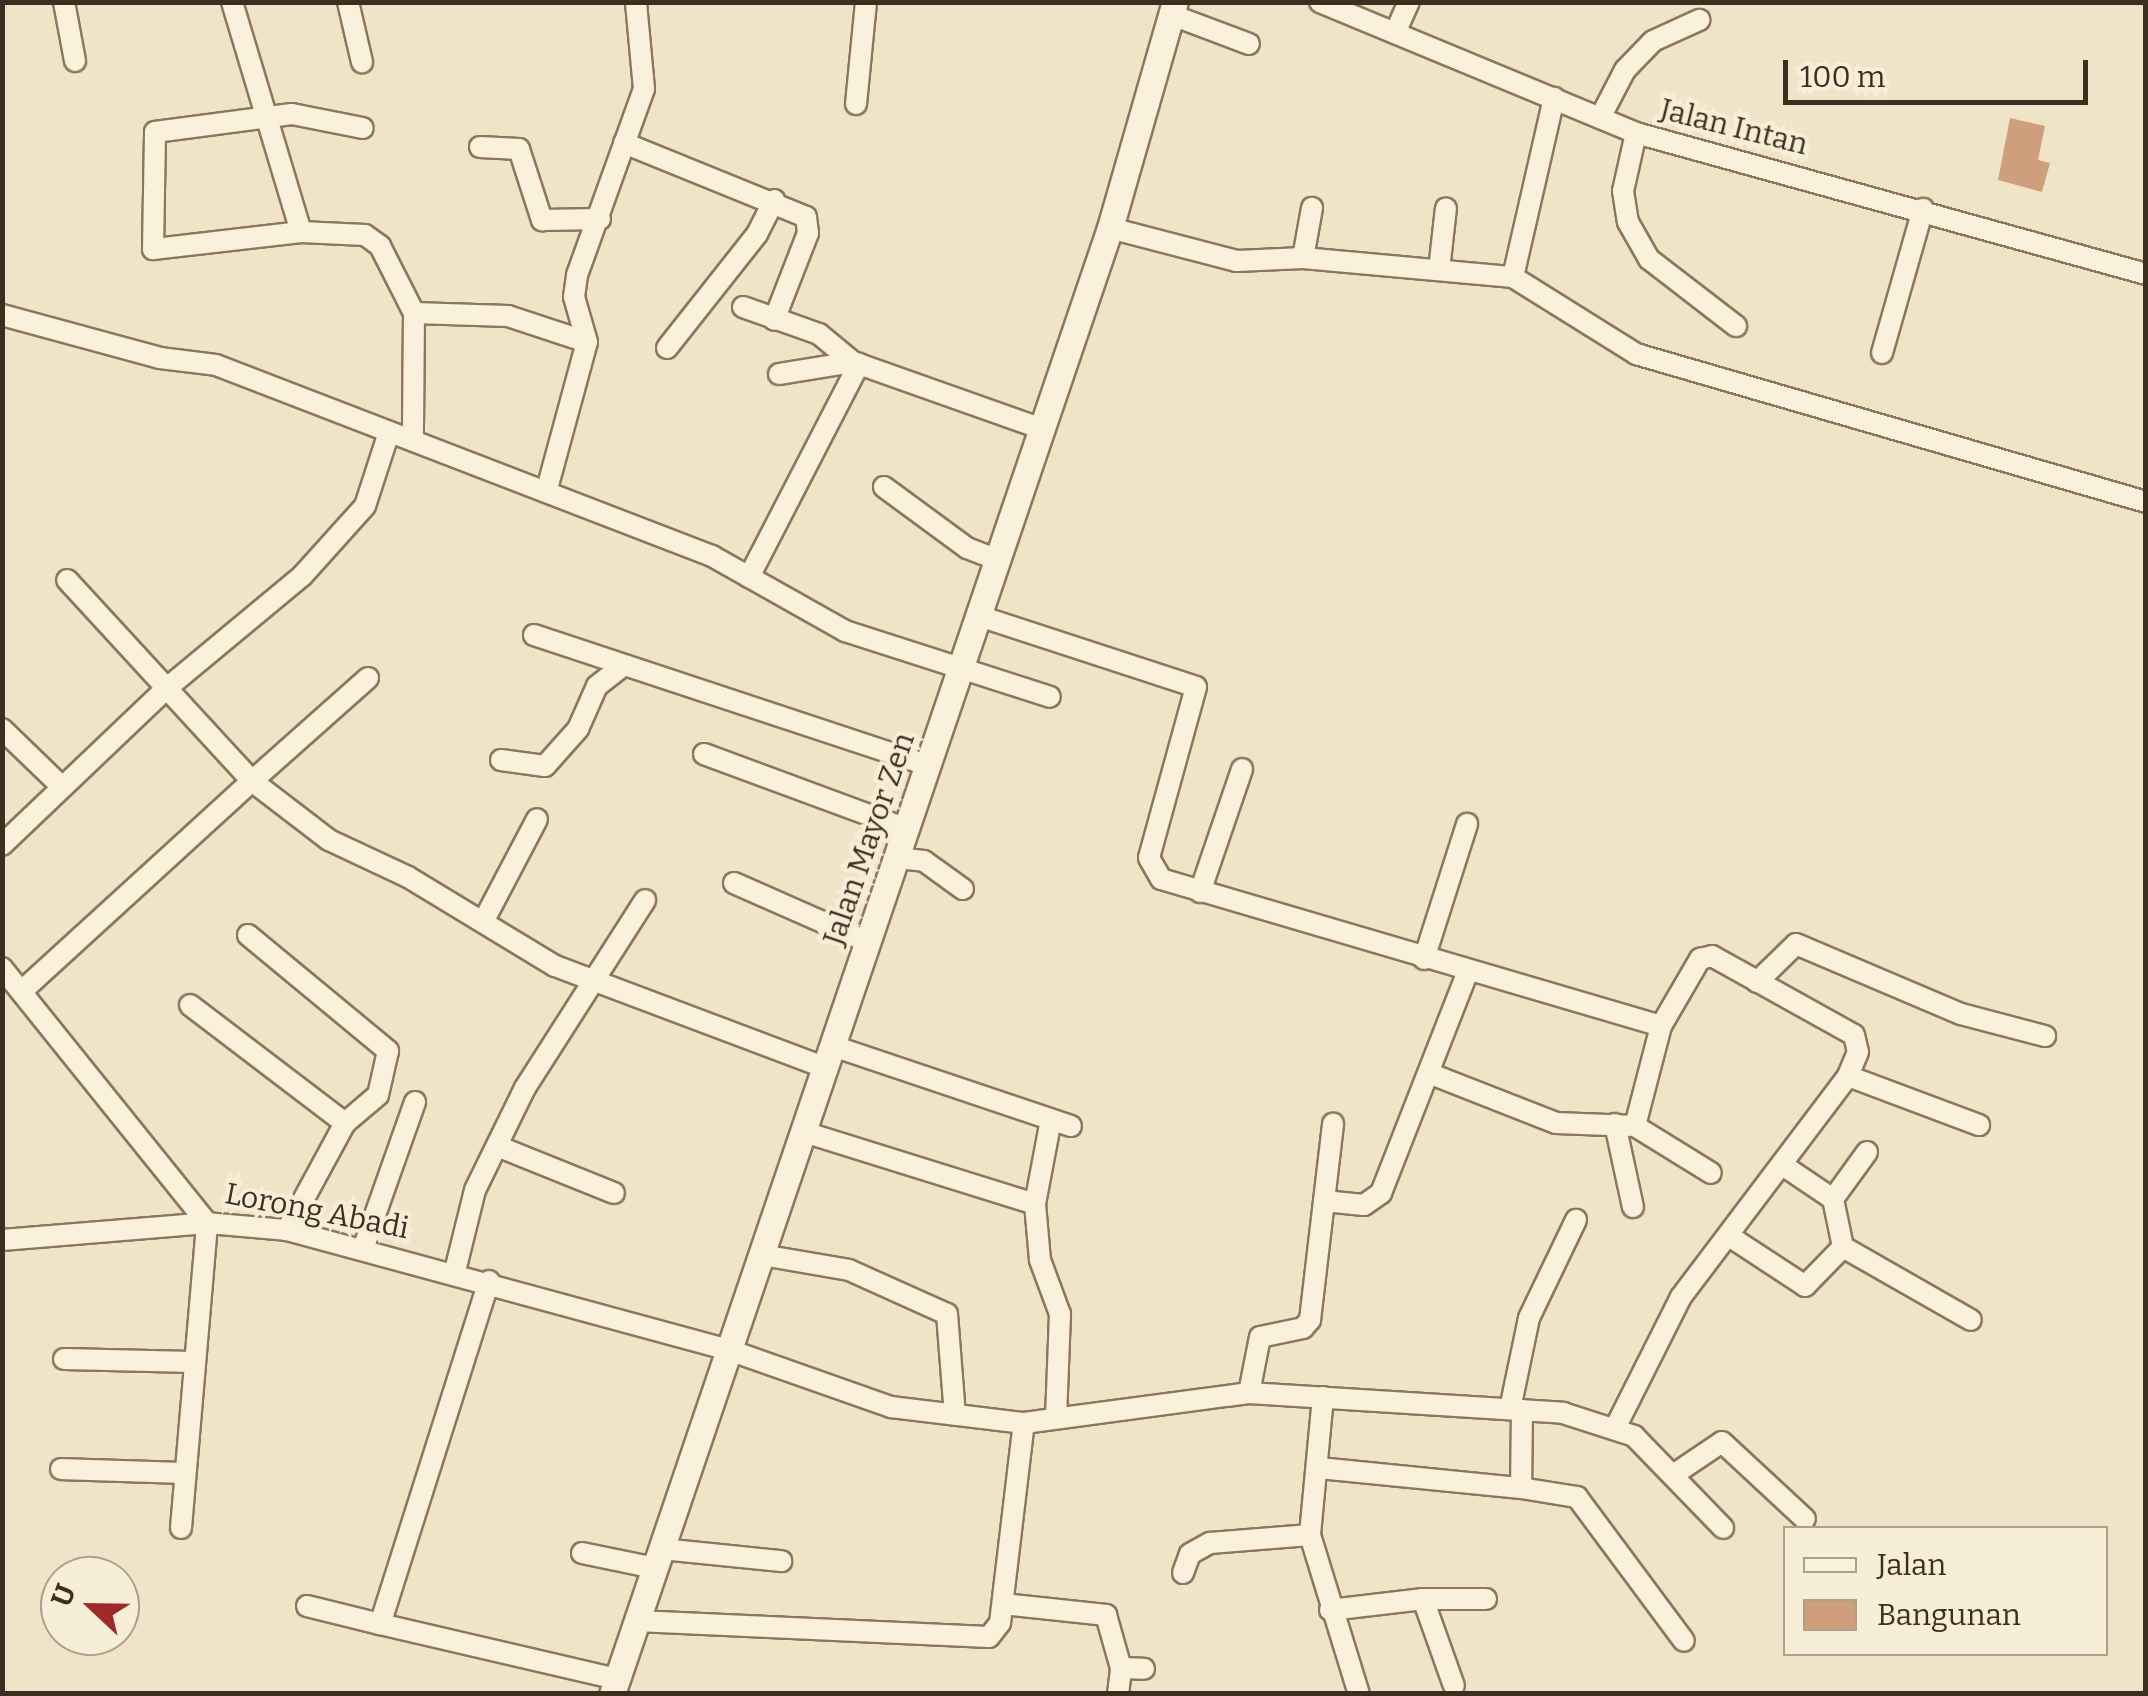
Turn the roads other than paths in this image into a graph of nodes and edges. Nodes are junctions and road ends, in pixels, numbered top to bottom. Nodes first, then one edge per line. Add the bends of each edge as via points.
1 (64, 2) edge
2 (232, 2) edge
3 (348, 2) edge
4 (636, 2) edge
5 (866, 2) edge
6 (1320, 2) edge
7 (1409, 2) edge
8 (1174, 8) edge
9 (1700, 20) dead end
10 (1395, 32) junction
11 (1249, 44) dead end
12 (75, 60) dead end
13 (362, 62) dead end
14 (1554, 98) junction
15 (856, 104) dead end
16 (264, 116) junction
17 (1600, 118) junction
18 (364, 128) dead end
19 (1636, 133) junction
20 (624, 143) junction
21 (480, 147) dead end
22 (774, 200) junction
23 (1312, 208) dead end
24 (1446, 208) dead end
25 (1923, 210) junction
26 (600, 220) junction
27 (1110, 228) junction
28 (301, 232) junction
29 (1302, 258) junction
30 (1439, 270) junction
31 (2146, 274) edge
32 (1513, 277) junction
33 (742, 307) dead end
34 (414, 313) junction
35 (2, 315) edge
36 (774, 320) junction
37 (1736, 326) dead end
38 (587, 342) junction
39 (667, 348) dead end
40 (1882, 353) dead end
41 (856, 363) junction
42 (779, 374) dead end
43 (1042, 429) junction
44 (389, 432) junction
45 (412, 440) junction
46 (884, 488) dead end
47 (546, 489) junction
48 (2146, 502) edge
49 (998, 560) junction
50 (749, 577) junction
51 (67, 580) dead end
52 (980, 616) junction
53 (534, 635) dead end
54 (624, 665) junction
55 (960, 674) junction
56 (368, 678) dead end
57 (167, 688) junction
58 (1050, 697) dead end
59 (2, 730) edge
60 (704, 754) dead end
61 (501, 760) dead end
62 (929, 766) junction
63 (1242, 768) dead end
64 (252, 781) junction
65 (62, 788) junction
66 (538, 819) dead end
67 (1467, 824) dead end
68 (906, 829) junction
69 (2, 844) edge
70 (898, 858) junction
71 (734, 883) dead end
72 (963, 889) dead end
73 (1200, 892) junction
74 (646, 900) dead end
75 (483, 922) junction
76 (248, 935) dead end
77 (868, 942) junction
78 (1424, 959) junction
79 (2, 968) edge
80 (1468, 971) junction
81 (596, 981) junction
82 (1757, 982) junction
83 (23, 990) junction
84 (190, 1005) dead end
85 (1661, 1026) junction
86 (2045, 1036) dead end
87 (829, 1057) junction
88 (1431, 1074) junction
89 (1848, 1076) junction
90 (415, 1102) dead end
91 (345, 1124) junction
92 (1332, 1124) dead end
93 (1625, 1125) junction
94 (1978, 1126) dead end
95 (804, 1132) junction
96 (497, 1146) junction
97 (1867, 1152) dead end
98 (1784, 1166) junction
99 (1711, 1173) dead end
100 (614, 1193) dead end
101 (1834, 1200) junction
102 (1324, 1202) junction
103 (1035, 1204) junction
104 (1632, 1208) dead end
105 (1576, 1220) dead end
106 (208, 1223) junction
107 (287, 1230) junction
108 (1730, 1236) junction
109 (2, 1240) edge
110 (1843, 1247) junction
111 (363, 1248) junction
112 (762, 1255) junction
113 (455, 1271) junction
114 (490, 1281) junction
115 (1970, 1320) dead end
116 (729, 1350) junction
117 (64, 1360) dead end
118 (193, 1362) junction
119 (1249, 1392) junction
120 (1323, 1398) junction
121 (1516, 1410) junction
122 (955, 1415) junction
123 (1056, 1418) junction
124 (1024, 1423) junction
125 (1615, 1428) junction
126 (61, 1468) dead end
127 (1319, 1468) junction
128 (182, 1473) junction
129 (1676, 1474) junction
130 (1521, 1488) junction
131 (1805, 1520) dead end
132 (181, 1528) dead end
133 (1722, 1528) dead end
134 (1310, 1535) junction
135 (582, 1554) dead end
136 (658, 1558) junction
137 (781, 1562) dead end
138 (1183, 1572) dead end
139 (1423, 1599) junction
140 (1486, 1599) dead end
141 (1003, 1604) junction
142 (306, 1606) dead end
143 (1330, 1610) junction
144 (637, 1621) junction
145 (380, 1624) junction
146 (1684, 1641) dead end
147 (1121, 1668) junction
148 (1144, 1669) dead end
149 (615, 1686) edge
150 (1454, 1686) dead end
151 (1118, 1694) edge
152 (1359, 1694) edge

1 - 12 street
2 - 16 street
3 - 13 street
4 - 20 street via 646,76
5 - 15 street
6 - 10 street, Jalan Intan
7 - 10 street
8 - 11 street
8 - 27 street, Jalan Mayor Zen
9 - 17 street via 1653,41 1625,70
10 - 14 street, Jalan Intan
14 - 17 street, Jalan Intan
14 - 32 street
16 - 18 street
16 - 28 street
16 - 28 street via 155,132 153,249
17 - 19 street, Jalan Intan
19 - 25 street, Jalan Intan
19 - 37 street via 1623,191 1628,222 1650,259
20 - 22 street
20 - 26 street
21 - 26 street via 519,149 542,220
22 - 36 street via 810,226
22 - 39 street via 757,234
23 - 29 street
24 - 30 street
25 - 31 street, Jalan Intan
25 - 40 street
26 - 38 street via 574,297
27 - 29 street via 1237,261
27 - 43 street, Jalan Mayor Zen
28 - 34 street via 364,235 380,246
29 - 30 street
30 - 32 street
32 - 48 street via 1636,354
33 - 36 street
34 - 38 street via 508,316
34 - 45 street
35 - 44 street via 160,358 216,365
36 - 41 street via 818,334
38 - 47 street
41 - 42 street
41 - 43 street
41 - 50 street
43 - 49 street, Jalan Mayor Zen
44 - 45 street
44 - 57 street via 365,506 302,576
45 - 47 street
46 - 49 street
47 - 50 street
49 - 52 street, Jalan Mayor Zen
50 - 55 street via 845,632
51 - 57 street
52 - 55 street, Jalan Mayor Zen
52 - 73 street via 1196,687 1148,865 1161,879
53 - 54 street
54 - 61 street via 597,686 578,729 545,766
54 - 62 street
55 - 58 street
55 - 62 street, Jalan Mayor Zen
56 - 64 street
57 - 64 street
57 - 65 street
59 - 65 street
60 - 68 street
62 - 68 street, Jalan Mayor Zen
63 - 73 street
64 - 75 street via 329,840
64 - 83 street
65 - 69 street
66 - 75 street
67 - 78 street
68 - 70 street, Jalan Mayor Zen
70 - 72 street via 924,861
70 - 77 street, Jalan Mayor Zen
71 - 77 street
73 - 78 street
74 - 81 street
75 - 81 street
76 - 91 street via 388,1051 378,1095
77 - 87 street, Jalan Mayor Zen
78 - 80 street
79 - 83 street, Lorong Abadi
80 - 85 street
80 - 88 street
81 - 87 street
81 - 96 street
82 - 85 street via 1704,957
82 - 86 street via 1796,944 1960,1014
82 - 89 street via 1854,1035 1858,1052
83 - 106 street, Lorong Abadi
84 - 91 street
85 - 93 street
87 - 95 street, Jalan Mayor Zen
87 - 103 street via 1061,1122
88 - 93 street via 1556,1123
88 - 102 street via 1382,1193 1364,1205
89 - 94 street
89 - 98 street
90 - 111 street
91 - 107 street
92 - 102 street
93 - 99 street
93 - 104 street
95 - 103 street
95 - 112 street, Jalan Mayor Zen
96 - 100 street
96 - 113 street via 475,1190
97 - 101 street
98 - 101 street
98 - 108 street
101 - 110 street
102 - 119 street via 1310,1320 1303,1328 1260,1336
103 - 123 street via 1040,1260 1060,1314
105 - 121 street via 1529,1318
106 - 107 street, Lorong Abadi
106 - 109 street
106 - 118 street
107 - 111 street, Lorong Abadi
108 - 110 street via 1805,1286
108 - 125 street via 1681,1297
110 - 115 street
111 - 113 street, Lorong Abadi
112 - 116 street, Jalan Mayor Zen
112 - 122 street via 849,1270 947,1314
113 - 114 street, Lorong Abadi
114 - 116 street, Lorong Abadi
114 - 145 street
116 - 122 street, Lorong Abadi via 891,1408
116 - 136 street, Jalan Mayor Zen
117 - 118 street
118 - 128 street
119 - 120 street, Lorong Abadi
119 - 123 street, Lorong Abadi
120 - 121 street, Lorong Abadi
120 - 127 street
121 - 125 street, Lorong Abadi
121 - 130 street
122 - 124 street, Lorong Abadi
123 - 124 street, Lorong Abadi
124 - 141 street
125 - 129 street
126 - 128 street
127 - 130 street
127 - 134 street
128 - 132 street
129 - 131 street via 1722,1442
129 - 133 street
130 - 146 street via 1577,1497
134 - 138 street via 1210,1543 1190,1554
134 - 143 street
135 - 136 street
136 - 137 street
136 - 144 street, Jalan Mayor Zen
139 - 140 street
139 - 143 street
139 - 150 street
141 - 144 street via 996,1632 980,1640
141 - 147 street via 1106,1615
142 - 145 street
143 - 152 street
144 - 149 street, Jalan Mayor Zen
145 - 149 street
147 - 148 street
147 - 151 street

